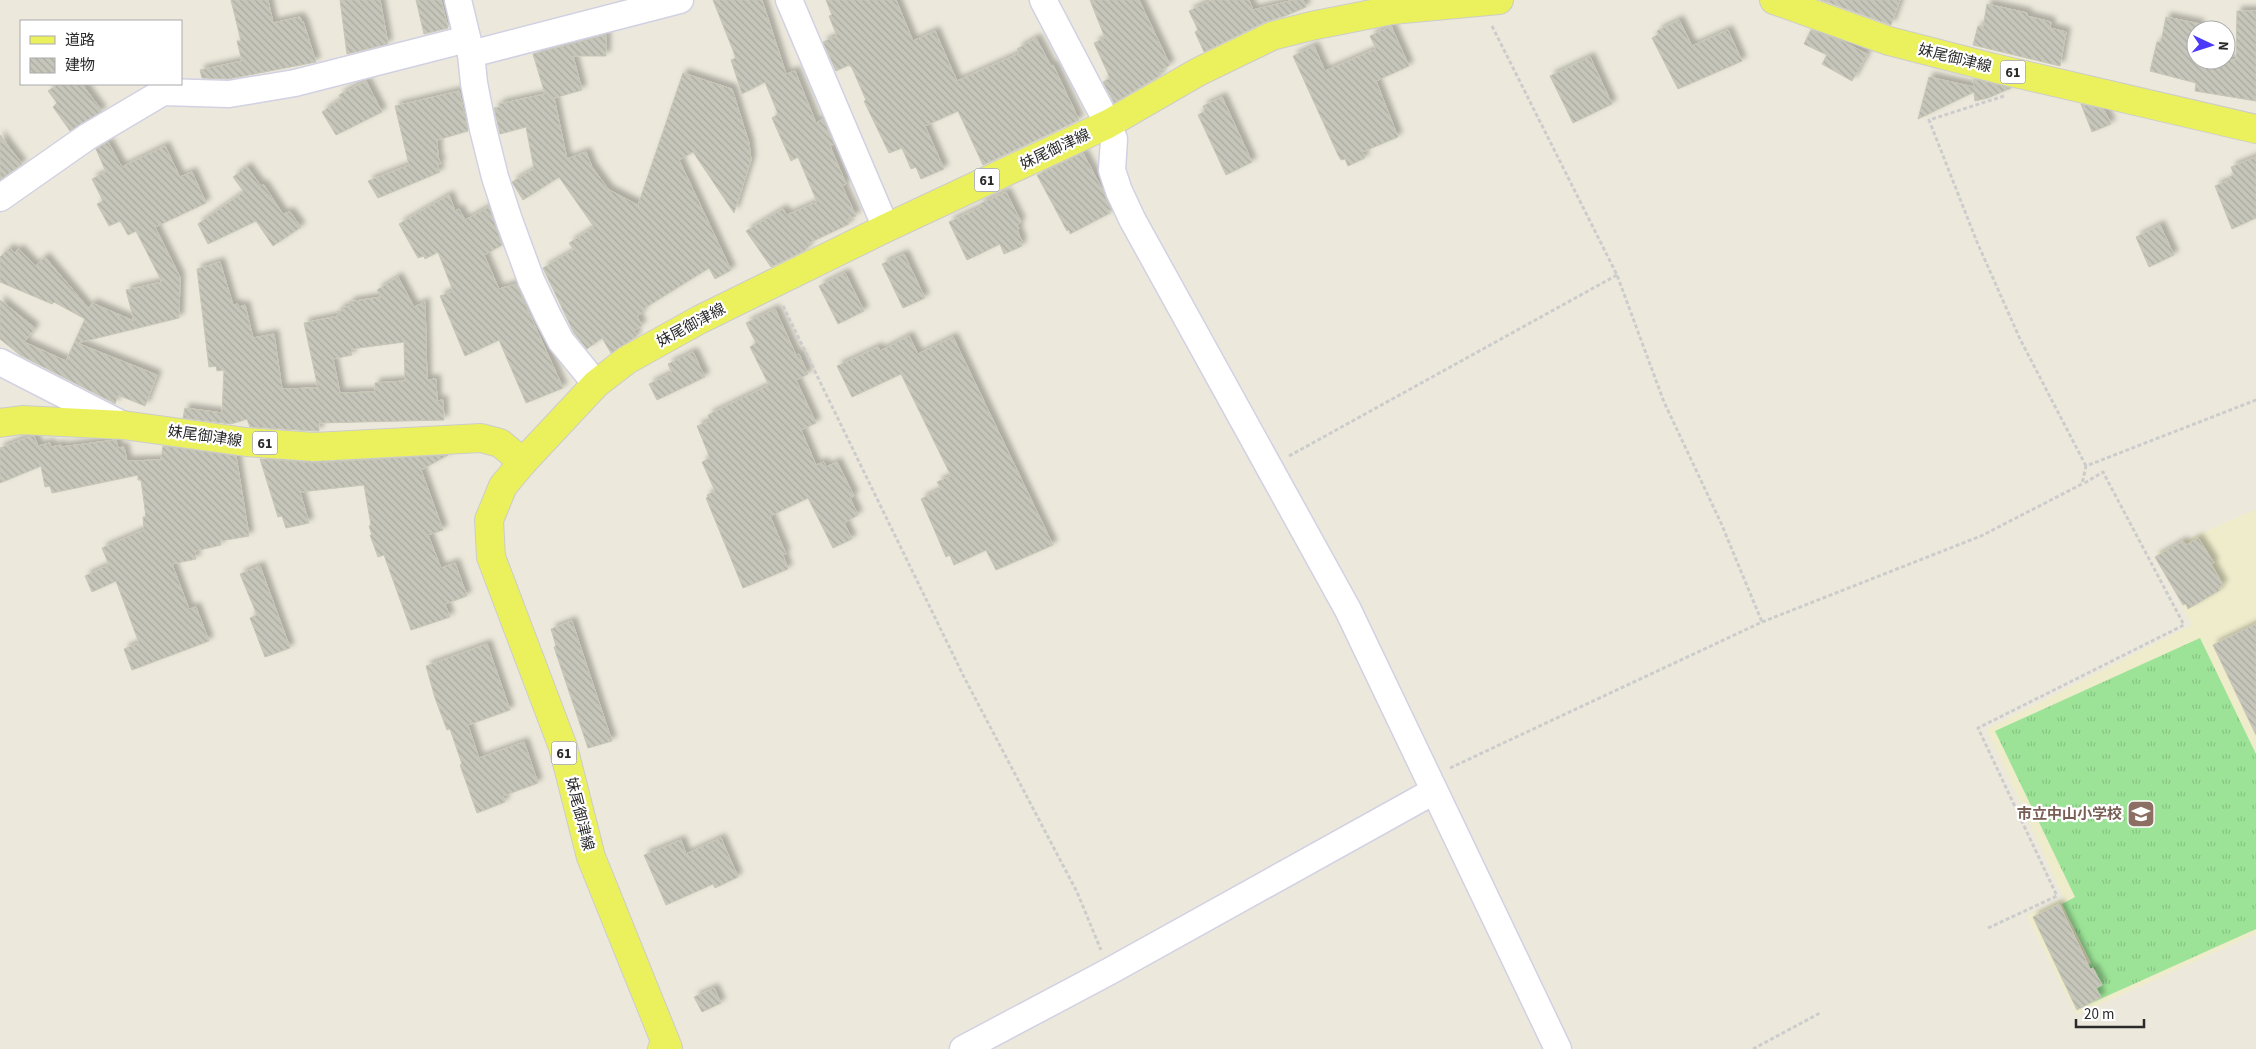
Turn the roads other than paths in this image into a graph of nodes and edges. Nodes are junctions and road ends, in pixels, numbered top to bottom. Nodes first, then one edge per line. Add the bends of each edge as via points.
1 (458, 0) edge
2 (680, 0) edge
3 (789, 0) edge
4 (1043, 0) edge
5 (1774, 0) edge
6 (1489, 1) edge
7 (469, 47) junction
8 (1108, 124) junction
9 (2256, 129) edge
10 (0, 198) edge
11 (886, 228) junction
12 (0, 362) edge
13 (596, 384) junction
14 (0, 423) edge
15 (123, 425) junction
16 (523, 462) junction
17 (1431, 785) junction
18 (666, 1049) edge
19 (963, 1049) edge
20 (1558, 1049) edge

1 - 7 street
2 - 7 street
3 - 11 street
4 - 8 street
5 - 9 main road, 妹尾御津線 / 61 via 1889,41
6 - 8 main road, 妹尾御津線 / 61 via 1362,15 1272,36 1198,72
7 - 10 street via 229,94 163,92 79,142
7 - 13 street via 495,177 531,280 561,341
8 - 11 main road, 妹尾御津線 / 61
8 - 17 street via 1114,138 1112,170 1132,220 1348,610
11 - 13 main road, 妹尾御津線 / 61 via 699,320 627,360
12 - 15 street
13 - 16 main road, 妹尾御津線 / 61
14 - 15 main road, 妹尾御津線 / 61 via 22,420
15 - 16 main road, 妹尾御津線 / 61 via 246,442 314,447 481,438 500,443
16 - 18 main road, 妹尾御津線 / 61 via 503,486 489,520 491,558 563,747 591,857
17 - 19 street via 1110,971
17 - 20 street

